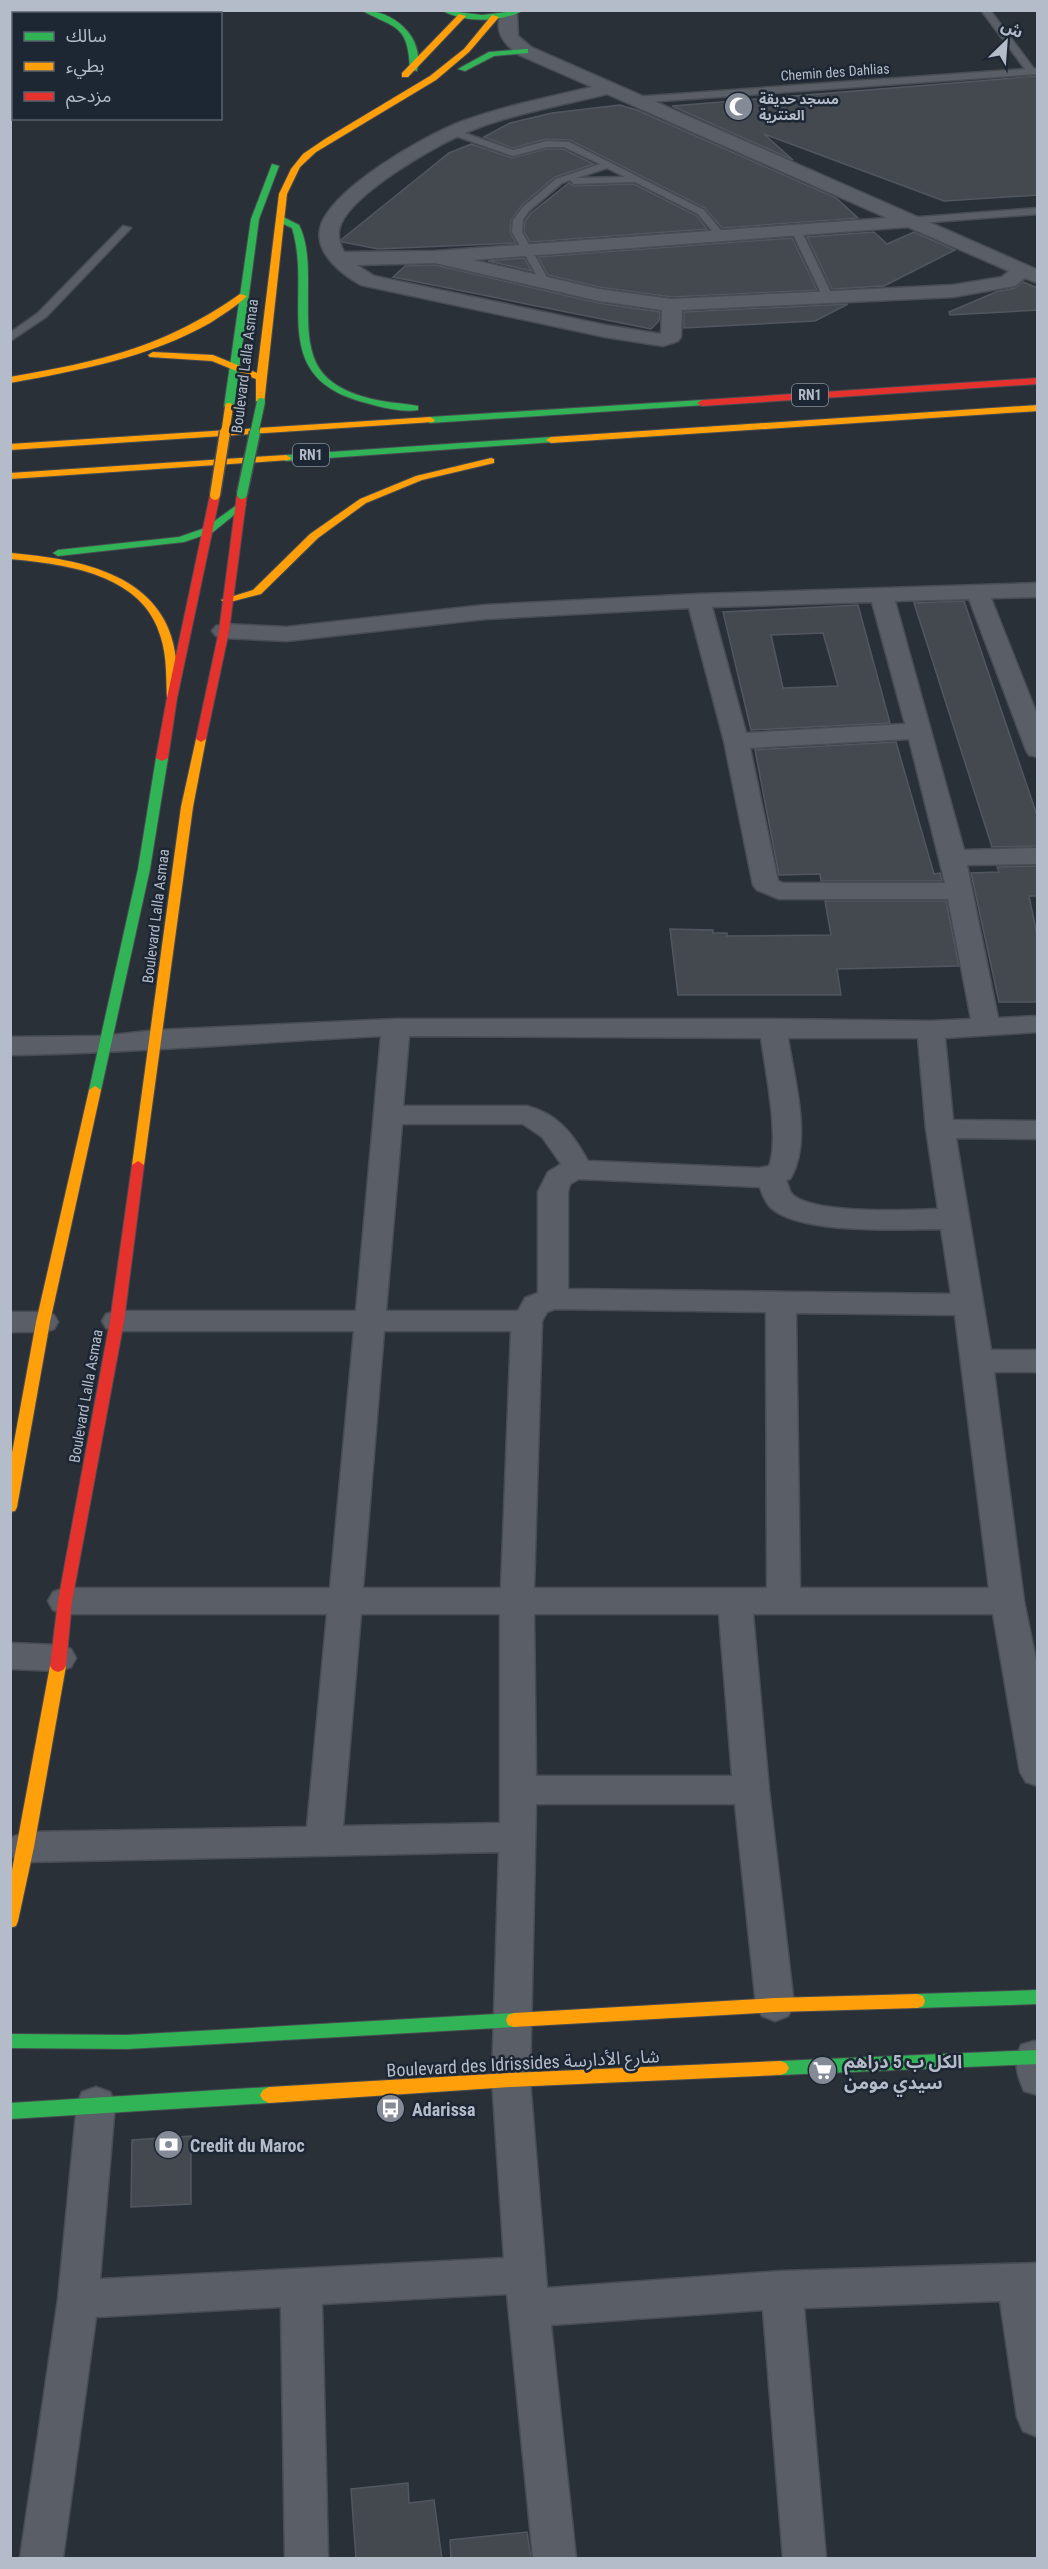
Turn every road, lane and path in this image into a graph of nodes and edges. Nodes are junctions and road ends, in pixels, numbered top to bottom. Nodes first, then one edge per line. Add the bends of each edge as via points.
1 (156, 10) edge
2 (364, 10) edge
3 (444, 10) edge
4 (985, 10) edge
5 (136, 12) edge
6 (508, 14) edge
7 (462, 16) junction
8 (525, 51) junction
9 (414, 69) junction
10 (1034, 71) edge
11 (390, 85) dead end
12 (609, 88) junction
13 (634, 100) junction
14 (393, 102) junction
15 (329, 123) dead end
16 (453, 132) junction
17 (302, 141) dead end
18 (285, 154) dead end
19 (607, 165) junction
20 (636, 180) junction
21 (559, 181) junction
22 (1038, 211) edge
23 (280, 219) junction
24 (907, 221) junction
25 (126, 228) dead end
26 (796, 230) junction
27 (720, 235) junction
28 (526, 250) junction
29 (435, 257) junction
30 (341, 260) junction
31 (1030, 274) edge
32 (545, 283) junction
33 (243, 296) junction
34 (828, 297) junction
35 (671, 305) junction
36 (10, 338) edge
37 (131, 357) junction
38 (234, 367) junction
39 (261, 378) junction
40 (10, 380) edge
41 (1038, 381) edge
42 (1038, 408) edge
43 (582, 409) junction
44 (611, 437) junction
45 (10, 447) edge
46 (10, 476) edge
47 (242, 500) junction
48 (209, 530) junction
49 (15, 556) edge
50 (1038, 590) edge
51 (978, 593) junction
52 (882, 596) junction
53 (208, 600) junction
54 (699, 601) junction
55 (224, 631) junction
56 (172, 698) junction
57 (916, 731) junction
58 (736, 741) junction
59 (1038, 750) edge
60 (1038, 856) edge
61 (953, 858) junction
62 (959, 891) junction
63 (1038, 1024) edge
64 (986, 1026) junction
65 (396, 1027) junction
66 (773, 1027) junction
67 (930, 1029) junction
68 (157, 1039) junction
69 (104, 1045) junction
70 (10, 1046) edge
71 (388, 1115) junction
72 (940, 1129) junction
73 (1038, 1130) edge
74 (579, 1170) junction
75 (771, 1176) junction
76 (953, 1219) junction
77 (553, 1299) junction
78 (781, 1302) junction
79 (966, 1305) junction
80 (117, 1321) junction
81 (369, 1321) junction
82 (527, 1321) junction
83 (10, 1322) edge
84 (43, 1322) junction
85 (977, 1361) junction
86 (1038, 1361) edge
87 (10, 1508) edge
88 (65, 1601) junction
89 (1007, 1601) junction
90 (517, 1602) junction
91 (735, 1602) junction
92 (784, 1602) junction
93 (346, 1603) junction
94 (10, 1656) edge
95 (59, 1658) junction
96 (1035, 1728) edge
97 (1038, 1772) edge
98 (519, 1790) junction
99 (751, 1790) junction
100 (518, 1837) junction
101 (324, 1841) junction
102 (26, 1847) junction
103 (10, 1921) edge
104 (1038, 1997) edge
105 (775, 2005) junction
106 (512, 2019) junction
107 (10, 2041) edge
108 (1036, 2065) edge
109 (512, 2080) junction
110 (96, 2104) junction
111 (10, 2111) edge
112 (1028, 2282) edge
113 (301, 2289) junction
114 (782, 2290) junction
115 (527, 2291) junction
116 (78, 2299) junction
117 (1038, 2417) edge
118 (42, 2559) edge
119 (306, 2559) edge
120 (554, 2559) edge
121 (804, 2559) edge

1 - 5 main road
2 - 9 main road via 398,23 407,31 415,48
3 - 7 main road
4 - 10 lane
6 - 7 main road
6 - 8 street via 506,31 510,40
6 - 14 main road, Boulevard Lalla Asmaa via 461,57
7 - 9 main road
8 - 12 street
8 - 14 main road via 490,52 425,92
9 - 11 main road
10 - 13 lane, Chemin des Dahlias
12 - 13 street
12 - 16 street via 503,114
13 - 24 street
14 - 23 main road, Boulevard Lalla Asmaa via 303,159 292,172 283,194
15 - 17 main road
16 - 19 lane via 513,153 547,144 566,144
16 - 30 street via 367,184 333,217 330,239
18 - 33 main road, Boulevard Lalla Asmaa via 268,178 255,219
19 - 20 lane
19 - 21 lane
20 - 21 lane
20 - 27 lane via 701,212
21 - 28 lane via 518,220 517,232
22 - 24 lane
23 - 39 main road, Boulevard Lalla Asmaa
23 - 43 main road via 296,227 302,246 304,337 309,361 341,390 412,408
24 - 26 street
24 - 31 street
25 - 36 lane via 42,315
26 - 27 street
26 - 34 lane
27 - 28 street
28 - 29 street
28 - 32 lane
29 - 30 street
29 - 32 street
30 - 35 street via 369,281 653,340 671,337
31 - 34 street via 984,288
32 - 35 street via 638,303
33 - 37 main road via 203,327
33 - 38 main road, Boulevard Lalla Asmaa
34 - 35 street
37 - 38 main road via 201,356
37 - 40 main road
38 - 39 main road
38 - 48 main road, Boulevard Lalla Asmaa, bridge
39 - 47 main road, Boulevard Lalla Asmaa, bridge via 261,402
41 - 43 main road, RN1
42 - 44 main road, RN1
43 - 45 main road, RN1
44 - 46 main road, RN1
44 - 53 main road via 449,469 392,487 335,519 257,592
47 - 48 main road
47 - 53 main road, Boulevard Lalla Asmaa
48 - 49 main road via 168,543
48 - 53 main road, Boulevard Lalla Asmaa
49 - 56 main road via 84,567 122,584 144,602 161,623
50 - 51 street
51 - 52 street
51 - 59 street
52 - 54 street
52 - 57 street
53 - 55 main road, Boulevard Lalla Asmaa
53 - 56 main road, Boulevard Lalla Asmaa
54 - 55 street via 484,612 287,634
54 - 58 street
55 - 68 main road, Boulevard Lalla Asmaa via 187,807
56 - 69 main road, Boulevard Lalla Asmaa via 144,869
57 - 58 street
57 - 61 street
58 - 62 street via 766,885 771,890
60 - 61 street
61 - 62 street
62 - 64 street
63 - 64 street
64 - 67 street
65 - 66 street
65 - 68 street
65 - 71 street
66 - 67 street
66 - 75 street via 788,1141 785,1162 780,1172
67 - 72 street
68 - 69 street
68 - 80 main road, Boulevard Lalla Asmaa
69 - 70 street
69 - 84 main road, Boulevard Lalla Asmaa
71 - 74 street via 527,1115 556,1131
71 - 81 street
72 - 73 street
72 - 76 street
74 - 75 street
74 - 77 street via 561,1175 554,1183
75 - 76 street via 783,1202 812,1214
76 - 79 street
77 - 78 street
77 - 82 street via 536,1305
78 - 79 street
78 - 92 street
79 - 85 street
80 - 81 street
80 - 88 main road, Boulevard Lalla Asmaa
81 - 82 street
81 - 93 street
82 - 90 street
83 - 84 street
84 - 87 main road, Boulevard Lalla Asmaa
85 - 86 street
85 - 89 street
88 - 93 street
88 - 95 main road, Boulevard Lalla Asmaa
89 - 92 street
89 - 96 street
90 - 91 street
90 - 93 street
90 - 98 street
91 - 92 street
91 - 99 street
93 - 101 street
94 - 95 street
95 - 102 main road, Boulevard Lalla Asmaa
96 - 97 street
98 - 99 street
98 - 100 street
99 - 105 street
100 - 101 street
100 - 106 street
101 - 102 street
102 - 103 main road, Boulevard Lalla Asmaa
104 - 105 main road
105 - 106 main road
106 - 107 main road via 127,2042
106 - 109 street
108 - 109 main road, Boulevard des Idrissides شارع الأدارسة
109 - 110 main road, Boulevard des Idrissides شارع الأدارسة
109 - 115 street
110 - 111 main road, Boulevard des Idrissides شارع الأدارسة
110 - 116 street
112 - 114 street
112 - 117 street
113 - 115 street
113 - 116 street
113 - 119 street
114 - 115 street
114 - 121 street
115 - 120 street
116 - 118 street

